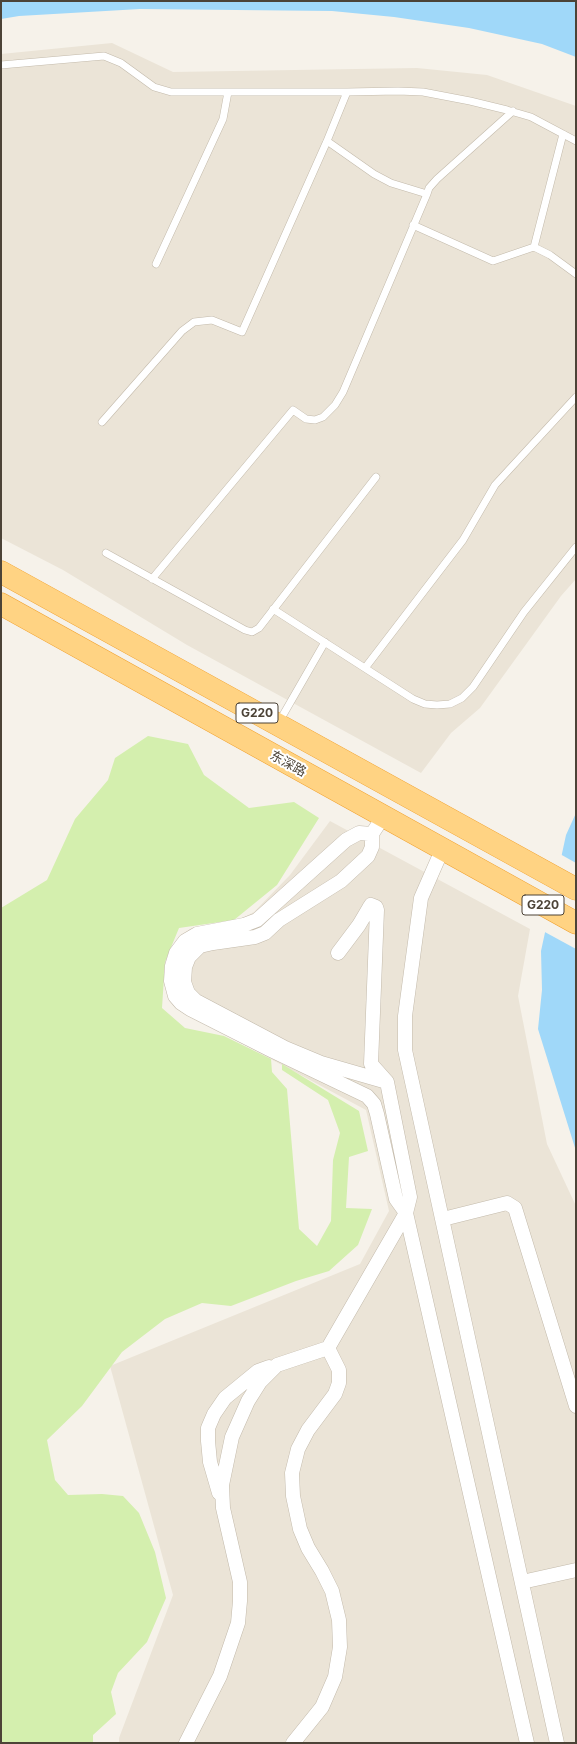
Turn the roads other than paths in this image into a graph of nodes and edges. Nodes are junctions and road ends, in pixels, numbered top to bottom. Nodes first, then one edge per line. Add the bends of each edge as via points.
1 (1, 65) edge
2 (228, 92) junction
3 (347, 92) junction
4 (513, 111) junction
5 (563, 134) junction
6 (327, 141) junction
7 (576, 141) edge
8 (427, 194) junction
9 (413, 225) junction
10 (534, 247) junction
11 (156, 264) dead end
12 (576, 274) edge
13 (576, 397) edge
14 (102, 422) dead end
15 (376, 477) dead end
16 (576, 547) edge
17 (106, 553) dead end
18 (1, 572) edge
19 (152, 579) junction
20 (1, 604) edge
21 (273, 609) junction
22 (325, 642) junction
23 (365, 668) junction
24 (277, 724) junction
25 (377, 826) junction
26 (442, 850) junction
27 (576, 889) edge
28 (576, 924) edge
29 (338, 953) dead end
30 (387, 1082) junction
31 (406, 1213) junction
32 (443, 1219) junction
33 (328, 1348) junction
34 (277, 1365) junction
35 (576, 1406) edge
36 (223, 1508) junction
37 (576, 1570) edge
38 (522, 1582) junction
39 (186, 1743) edge
40 (292, 1743) edge
41 (527, 1743) edge
42 (557, 1743) edge

1 - 2 lane via 104,56 121,63 162,90
2 - 3 lane
2 - 11 lane via 224,119
3 - 4 lane via 423,92
3 - 6 lane
4 - 5 lane via 531,117
4 - 8 lane via 437,179
5 - 7 lane
5 - 10 lane
6 - 8 lane via 374,174 391,183
6 - 14 lane via 242,332 212,320 194,322 182,331
8 - 9 lane
9 - 10 lane via 493,261
9 - 19 lane via 343,392 335,405 323,417 315,420 306,419 293,410
10 - 12 lane
13 - 23 lane via 495,485 463,540
15 - 21 lane
16 - 23 lane via 524,612 473,687 462,698 450,704 425,704
17 - 19 lane
18 - 24 highway, G220
19 - 21 lane via 248,632 259,628
20 - 25 highway, 东深路 / G220
21 - 22 lane
22 - 23 lane
22 - 24 lane
24 - 27 highway, G220
25 - 26 highway, 东深路 / G220
25 - 30 street via 368,856 341,881 279,920 265,933 200,946 189,957 184,982 188,993 196,1001 285,1048 321,1063
25 - 31 street via 346,840 257,920 197,934 185,941 176,953 171,981 175,996 190,1009 367,1096 374,1104 377,1114 396,1199
26 - 28 highway, 东深路 / G220
26 - 32 street via 420,898 404,1032 405,1050
29 - 30 street via 371,905 376,906 371,1064
30 - 31 street via 410,1197
31 - 33 street
31 - 41 street
32 - 35 street via 507,1203 515,1208
32 - 38 street
33 - 34 street
33 - 40 street via 340,1370 339,1383 335,1394 308,1430 298,1449 292,1473 292,1496 300,1529 308,1548 332,1591 339,1620 340,1646 335,1677 322,1707
34 - 36 street via 260,1382 248,1401 232,1437 222,1485
34 - 36 street via 258,1371 225,1398 208,1428 210,1462
36 - 39 street via 240,1582 238,1623 220,1676
37 - 38 street
38 - 42 street

